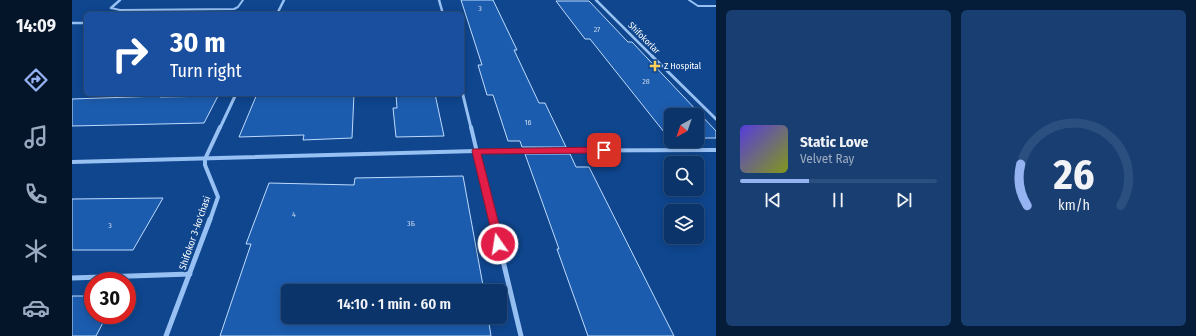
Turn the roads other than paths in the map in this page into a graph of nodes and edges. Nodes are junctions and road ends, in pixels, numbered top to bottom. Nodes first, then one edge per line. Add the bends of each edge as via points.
1 (120, 0) edge
2 (243, 0) edge
3 (284, 0) edge
4 (439, 0) edge
5 (596, 0) edge
6 (689, 0) edge
7 (716, 6) edge
8 (111, 8) joint
9 (278, 12) edge
10 (442, 12) edge
11 (72, 22) edge
12 (84, 22) edge
13 (235, 96) edge
14 (463, 96) edge
15 (716, 119) edge
16 (716, 150) edge
17 (476, 151) junction
18 (205, 159) junction
19 (72, 162) edge
20 (190, 274) junction
21 (72, 278) edge
22 (166, 336) edge
23 (521, 336) edge

1 - 8 street
2 - 8 lane via 238,8 234,9
3 - 9 street
4 - 10 street
5 - 15 street, Shifokorlar
6 - 7 lane via 698,6
11 - 12 street
13 - 18 street
14 - 17 street
16 - 17 street
17 - 18 street
17 - 23 street
18 - 19 street
18 - 20 street, Shifokor 3-ko'chasi via 218,197
20 - 21 street
20 - 22 street, Shifokor 3-ko'chasi

